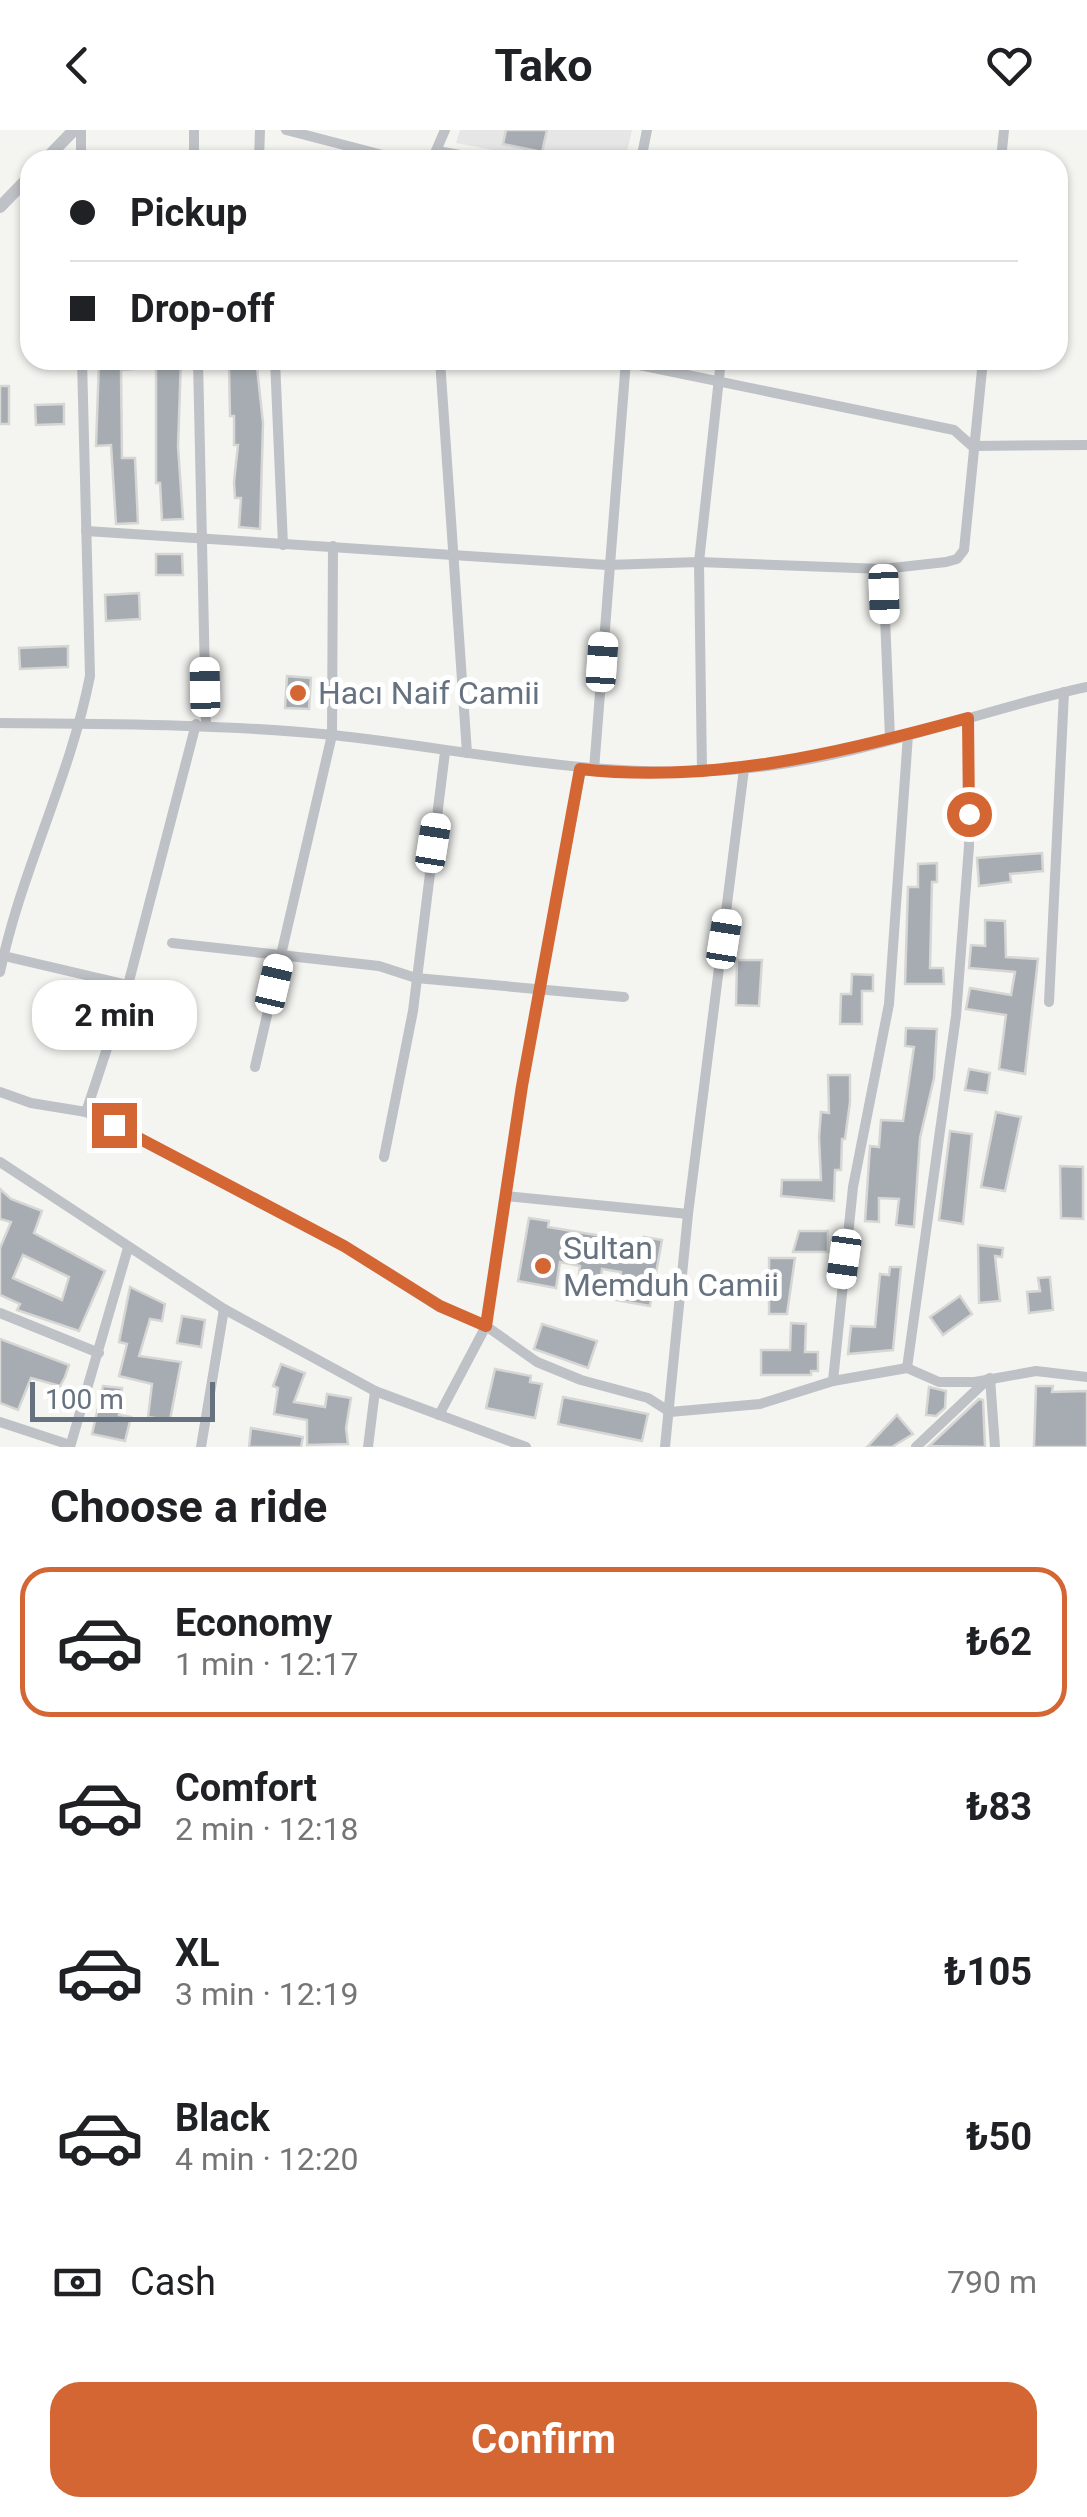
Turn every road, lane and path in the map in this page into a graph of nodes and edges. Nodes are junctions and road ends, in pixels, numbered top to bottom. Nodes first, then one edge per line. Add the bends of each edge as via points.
1 (77, 130) edge
2 (286, 130) edge
3 (308, 132) edge
4 (56, 150) edge
5 (368, 150) edge
6 (20, 186) edge
7 (0, 207) edge
8 (82, 370) edge
9 (198, 370) edge
10 (275, 370) edge
11 (441, 370) edge
12 (622, 370) edge
13 (666, 370) edge
14 (720, 370) edge
15 (982, 370) edge
16 (719, 381) junction
17 (972, 446) junction
18 (1087, 446) edge
19 (86, 532) junction
20 (202, 540) junction
21 (282, 545) junction
22 (333, 546) junction
23 (453, 558) junction
24 (699, 562) junction
25 (608, 565) junction
26 (883, 569) junction
27 (1087, 687) edge
28 (1064, 692) junction
29 (968, 718) junction
30 (0, 723) edge
31 (81, 724) junction
32 (201, 724) junction
33 (908, 734) junction
34 (332, 735) junction
35 (890, 738) junction
36 (445, 752) junction
37 (468, 753) junction
38 (580, 769) junction
39 (744, 769) junction
40 (594, 770) junction
41 (702, 771) junction
42 (172, 943) dead end
43 (4, 956) junction
44 (280, 957) junction
45 (0, 972) edge
46 (416, 978) junction
47 (128, 985) junction
48 (540, 991) junction
49 (624, 997) dead end
50 (1049, 1002) dead end
51 (255, 1067) dead end
52 (0, 1092) edge
53 (86, 1112) junction
54 (384, 1157) dead end
55 (0, 1162) edge
56 (505, 1196) junction
57 (688, 1214) junction
58 (128, 1248) junction
59 (224, 1309) junction
60 (0, 1313) edge
61 (486, 1326) junction
62 (99, 1353) junction
63 (907, 1368) junction
64 (1087, 1377) edge
65 (990, 1378) junction
66 (833, 1381) junction
67 (375, 1391) junction
68 (670, 1412) junction
69 (439, 1415) junction
70 (0, 1422) edge
71 (70, 1446) edge
72 (201, 1447) edge
73 (368, 1447) edge
74 (526, 1447) edge
75 (665, 1447) edge
76 (916, 1447) edge
77 (994, 1447) edge

1 - 4 street
2 - 3 street
3 - 5 street
6 - 7 street
8 - 19 street
9 - 20 street
10 - 21 street
11 - 23 street
12 - 25 street via 614,552
13 - 16 street
14 - 16 street
15 - 17 street
16 - 17 street via 954,430
16 - 24 street
17 - 18 street
17 - 26 street via 963,556
19 - 20 street
19 - 31 street via 90,676
20 - 21 street
20 - 32 street
21 - 22 street
22 - 23 street
22 - 34 street
23 - 25 street
23 - 37 street
24 - 25 street
24 - 26 street
24 - 41 street
25 - 40 street
26 - 35 street
27 - 28 street
28 - 29 street
28 - 50 street
29 - 33 street
29 - 63 street via 969,846 956,1016
30 - 31 street
31 - 32 street
31 - 43 street
32 - 34 street
32 - 47 street
33 - 35 street
33 - 66 street via 890,1004 854,1187
34 - 36 street
34 - 44 street
35 - 39 street
36 - 37 street
36 - 46 street
37 - 38 street
38 - 40 street
38 - 48 street
39 - 41 street
39 - 57 street
40 - 41 street
42 - 44 street
43 - 45 street
43 - 47 street
44 - 46 street via 379,966
44 - 51 street
46 - 48 street
46 - 54 street
47 - 53 street
48 - 49 street
48 - 56 street
52 - 53 street
53 - 61 street
55 - 58 street
56 - 57 street
56 - 61 street
57 - 68 street
58 - 59 street
58 - 62 street
59 - 67 street
59 - 72 street
60 - 62 street
61 - 68 street via 537,1362 648,1398
61 - 69 street
62 - 71 street
63 - 65 street via 939,1382
63 - 66 street
64 - 65 street via 1036,1371
65 - 76 street
65 - 77 street
66 - 68 street via 760,1404
67 - 69 street
67 - 73 street
68 - 75 street
69 - 74 street
70 - 71 street

